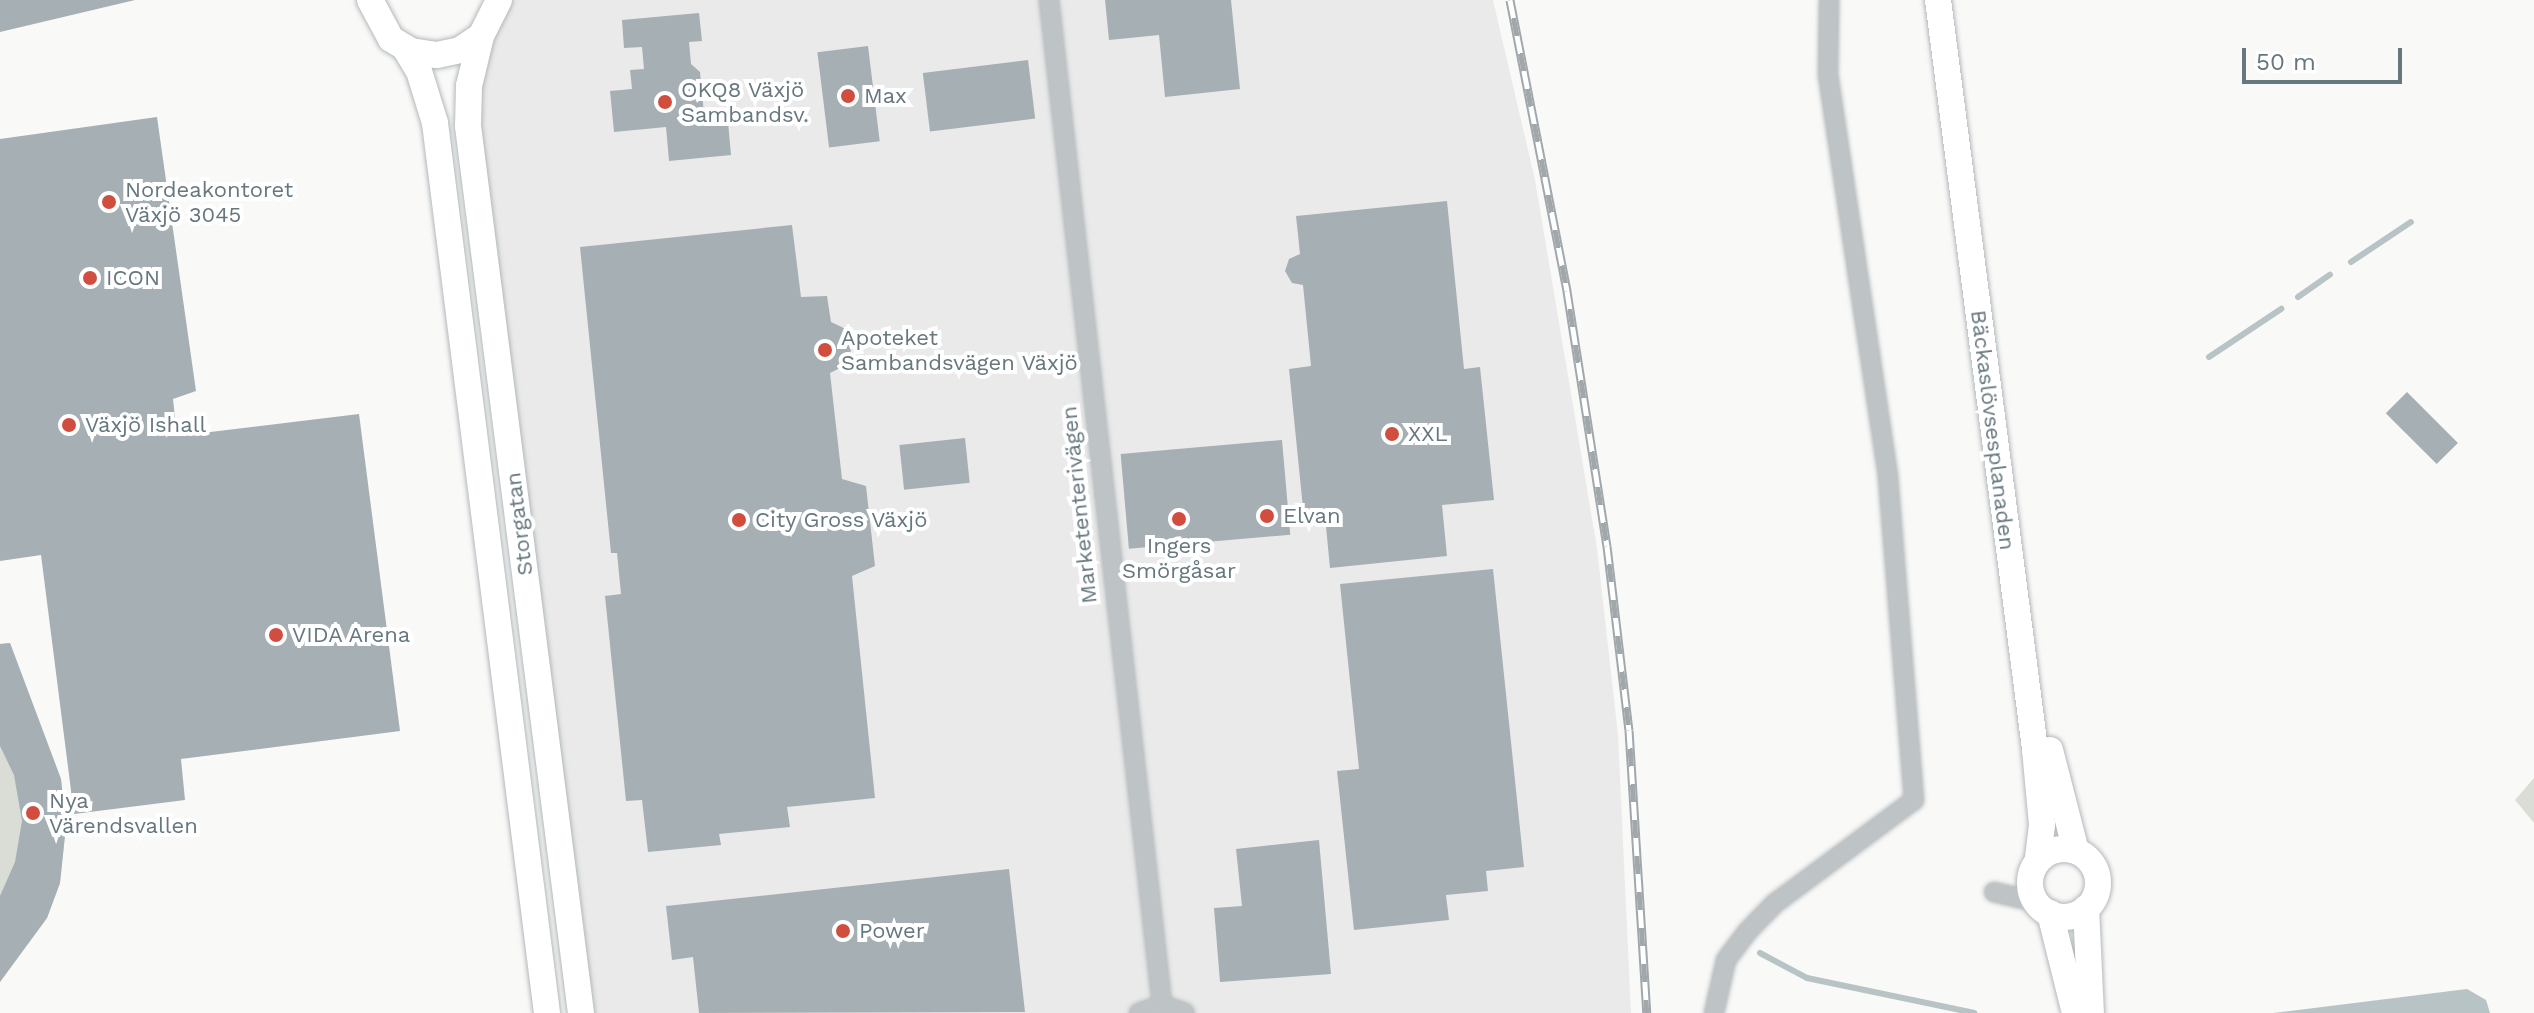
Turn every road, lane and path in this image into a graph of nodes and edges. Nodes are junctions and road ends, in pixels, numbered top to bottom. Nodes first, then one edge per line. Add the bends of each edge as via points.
1 (370, 0) edge
2 (514, 0) edge
3 (1049, 0) edge
4 (1829, 0) edge
5 (1938, 0) edge
6 (1952, 0) edge
7 (491, 19) edge
8 (405, 48) junction
9 (2076, 851) junction
10 (2038, 860) junction
11 (1994, 892) dead end
12 (2043, 908) junction
13 (2086, 908) junction
14 (1162, 1005) junction
15 (547, 1013) edge
16 (581, 1013) edge
17 (1139, 1013) edge
18 (1185, 1013) edge
19 (1714, 1013) edge
20 (2075, 1013) edge
21 (2091, 1013) edge

1 - 8 street, Storgatan via 381,27
2 - 7 street
3 - 14 street, Marketenterivägen
4 - 19 street via 1828,73 1888,476 1914,800 1774,904 1747,932 1726,960
5 - 10 street, Bäckaslövsesplanaden via 2035,749 2042,825
6 - 9 street, Bäckaslövsesplanaden via 2050,747
7 - 8 street via 443,55
7 - 16 street, Storgatan via 469,86 468,126
8 - 15 street, Storgatan via 419,71 435,123
9 - 10 street via 2058,849
9 - 13 street via 2096,874 2096,893
10 - 12 street via 2030,881
11 - 12 street
12 - 13 street via 2069,916
12 - 20 street
13 - 21 street
14 - 17 street
14 - 18 street

